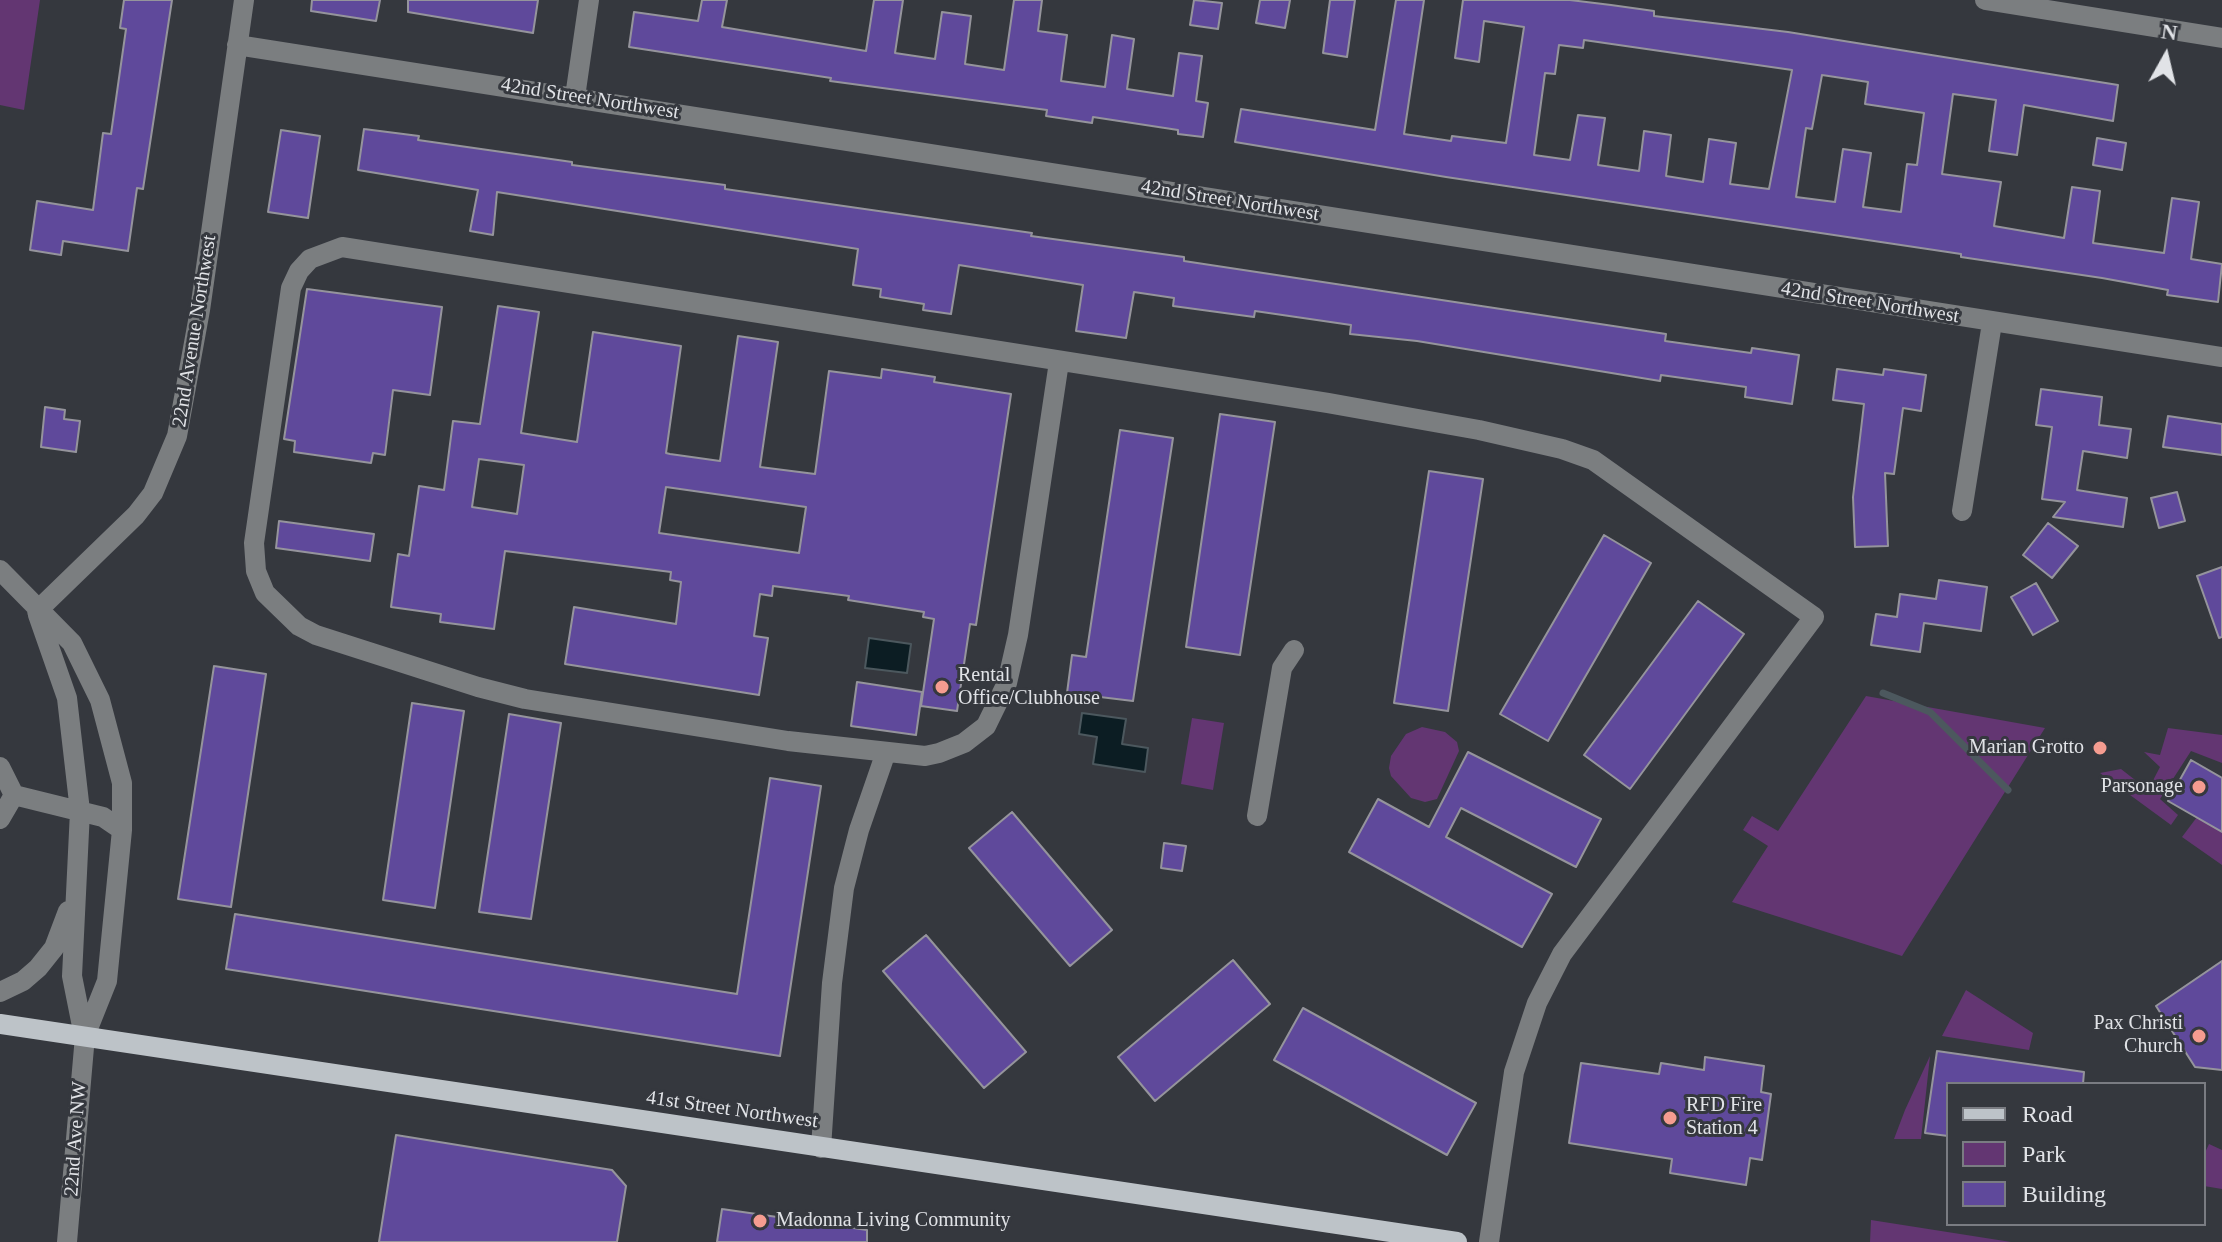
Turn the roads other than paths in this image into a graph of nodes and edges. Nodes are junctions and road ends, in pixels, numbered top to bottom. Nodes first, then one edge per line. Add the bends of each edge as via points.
1 (244, 0) edge
2 (589, 0) edge
3 (1985, 0) edge
4 (2222, 38) edge
5 (237, 45) junction
6 (575, 97) junction
7 (1992, 323) junction
8 (2222, 357) edge
9 (1059, 362) junction
10 (1962, 511) dead end
11 (0, 570) edge
12 (37, 611) junction
13 (1294, 650) dead end
14 (886, 752) junction
15 (0, 767) edge
16 (14, 795) junction
17 (80, 811) junction
18 (1257, 816) dead end
19 (0, 819) edge
20 (122, 830) junction
21 (77, 868) junction
22 (0, 992) edge
23 (0, 1024) edge
24 (85, 1036) junction
25 (821, 1148) junction
26 (1356, 1234) edge
27 (67, 1242) edge
28 (1457, 1242) edge
29 (1489, 1242) edge

1 - 5 street, 22nd Avenue Northwest
2 - 6 street
3 - 4 street
5 - 6 street, 42nd Street Northwest
5 - 12 street, 22nd Avenue Northwest via 177,436 153,493 136,515
6 - 7 street, 42nd Street Northwest
7 - 8 street, 42nd Street Northwest
7 - 10 street
9 - 14 street via 1018,635 994,715 964,743 939,753
9 - 14 street via 342,247 310,259 291,288 254,543 256,571 265,593 299,626 525,699 775,740
9 - 29 street via 1355,408 1562,449 1618,475 1814,617 1562,954 1537,1003 1514,1072
11 - 12 street
12 - 17 street via 67,698
12 - 20 street via 72,643 100,700 118,759
13 - 18 street via 1282,668
14 - 25 street via 844,888
15 - 16 street
16 - 17 street
16 - 19 street
17 - 20 street via 103,817
17 - 21 street
20 - 24 street via 107,981
21 - 22 street via 65,925 54,948 23,981
21 - 24 street via 72,976
23 - 24 main road, 41st Street Northwest
24 - 25 main road, 41st Street Northwest
24 - 27 street, 22nd Ave NW
25 - 26 main road, 41st Street Northwest
26 - 28 main road, 41st Street Northwest

